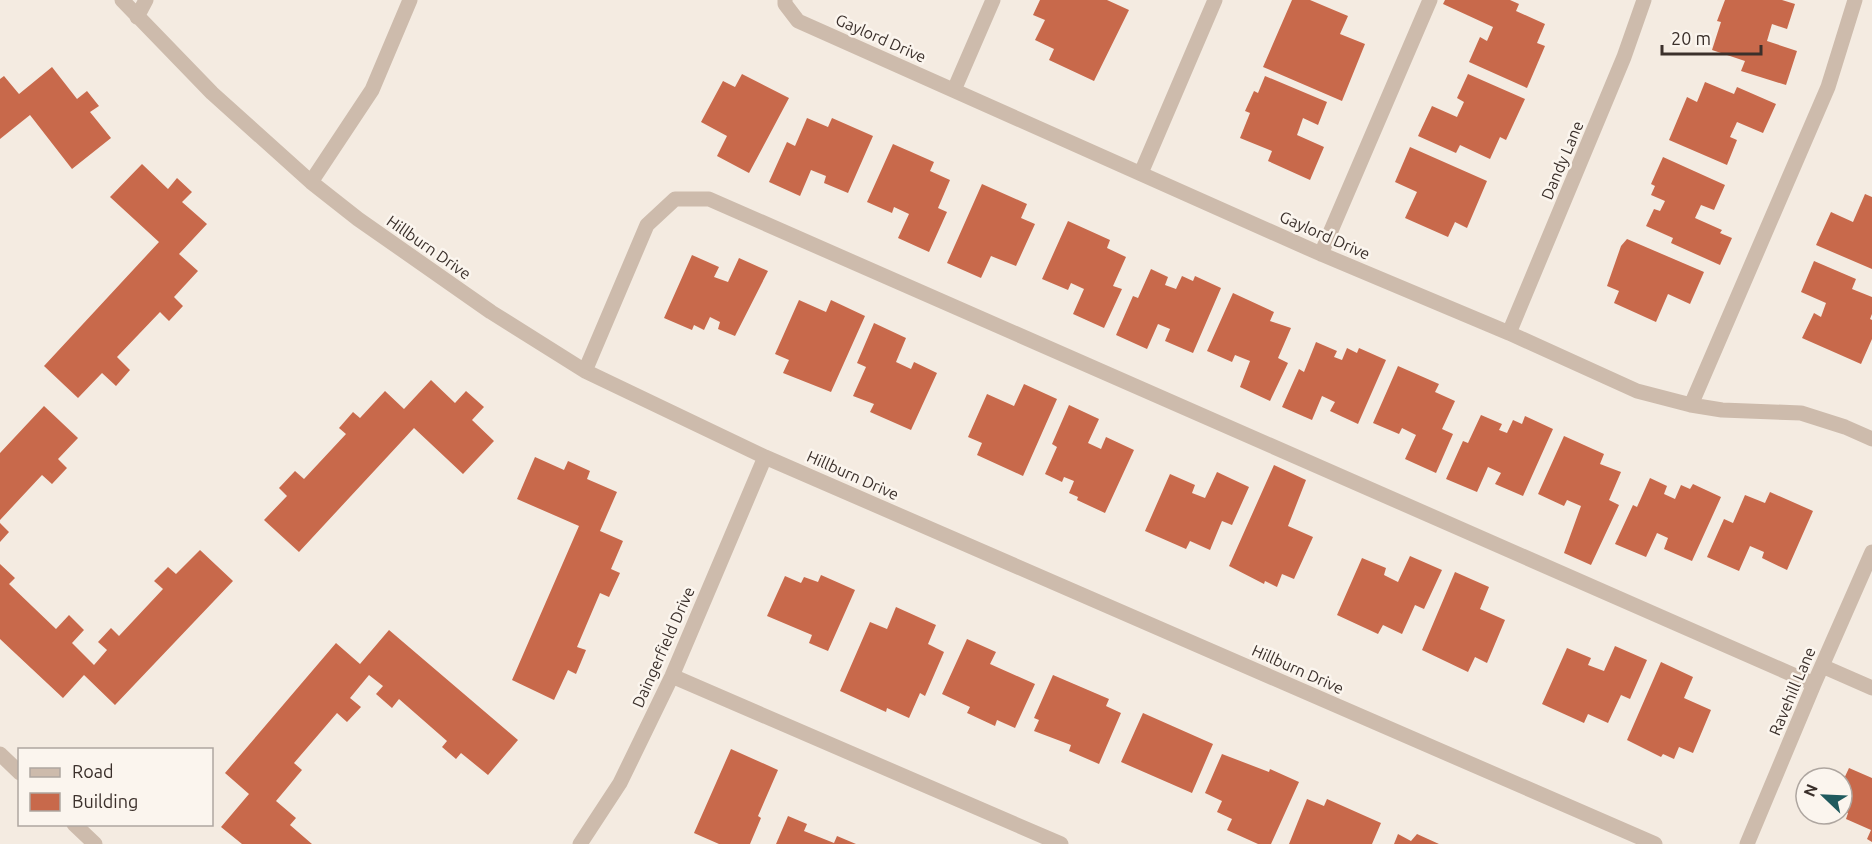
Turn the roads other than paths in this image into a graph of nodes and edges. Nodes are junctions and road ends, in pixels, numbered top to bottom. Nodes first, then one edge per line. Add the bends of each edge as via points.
1 (122, 0) edge
2 (146, 0) edge
3 (410, 0) edge
4 (993, 0) edge
5 (1215, 0) edge
6 (1430, 0) edge
7 (1644, 0) edge
8 (1855, 0) edge
9 (785, 2) edge
10 (137, 17) junction
11 (954, 90) junction
12 (1142, 172) junction
13 (311, 182) junction
14 (1321, 254) junction
15 (1509, 333) junction
16 (585, 370) junction
17 (1691, 405) junction
18 (1872, 439) edge
19 (765, 457) junction
20 (1872, 552) edge
21 (1822, 666) junction
22 (672, 676) junction
23 (1814, 684) junction
24 (1872, 688) edge
25 (0, 754) edge
26 (18, 770) edge
27 (75, 826) edge
28 (95, 844) edge
29 (580, 844) edge
30 (1061, 844) edge
31 (1655, 844) edge
32 (1746, 844) edge

1 - 10 street, Hillburn Drive
2 - 10 street
3 - 13 street via 372,90
4 - 11 street
5 - 12 street
6 - 14 street
7 - 15 street, Dandy Lane
8 - 17 street via 1828,87
9 - 11 street, Gaylord Drive via 798,21
10 - 13 street, Hillburn Drive via 212,93
11 - 12 street, Gaylord Drive
12 - 14 street, Gaylord Drive
13 - 16 street, Hillburn Drive via 491,312
14 - 15 street, Gaylord Drive
15 - 17 street, Gaylord Drive via 1637,391
16 - 19 street, Hillburn Drive
16 - 23 street via 647,225 675,199 709,199
17 - 18 street, Gaylord Drive via 1801,413
19 - 22 street, Daingerfield Drive
19 - 31 street, Hillburn Drive
20 - 21 street, Ravehill Lane
21 - 23 street, Ravehill Lane
21 - 24 street
22 - 29 street, Daingerfield Drive via 620,783
22 - 30 street
23 - 32 street, Ravehill Lane
25 - 26 street
27 - 28 street

